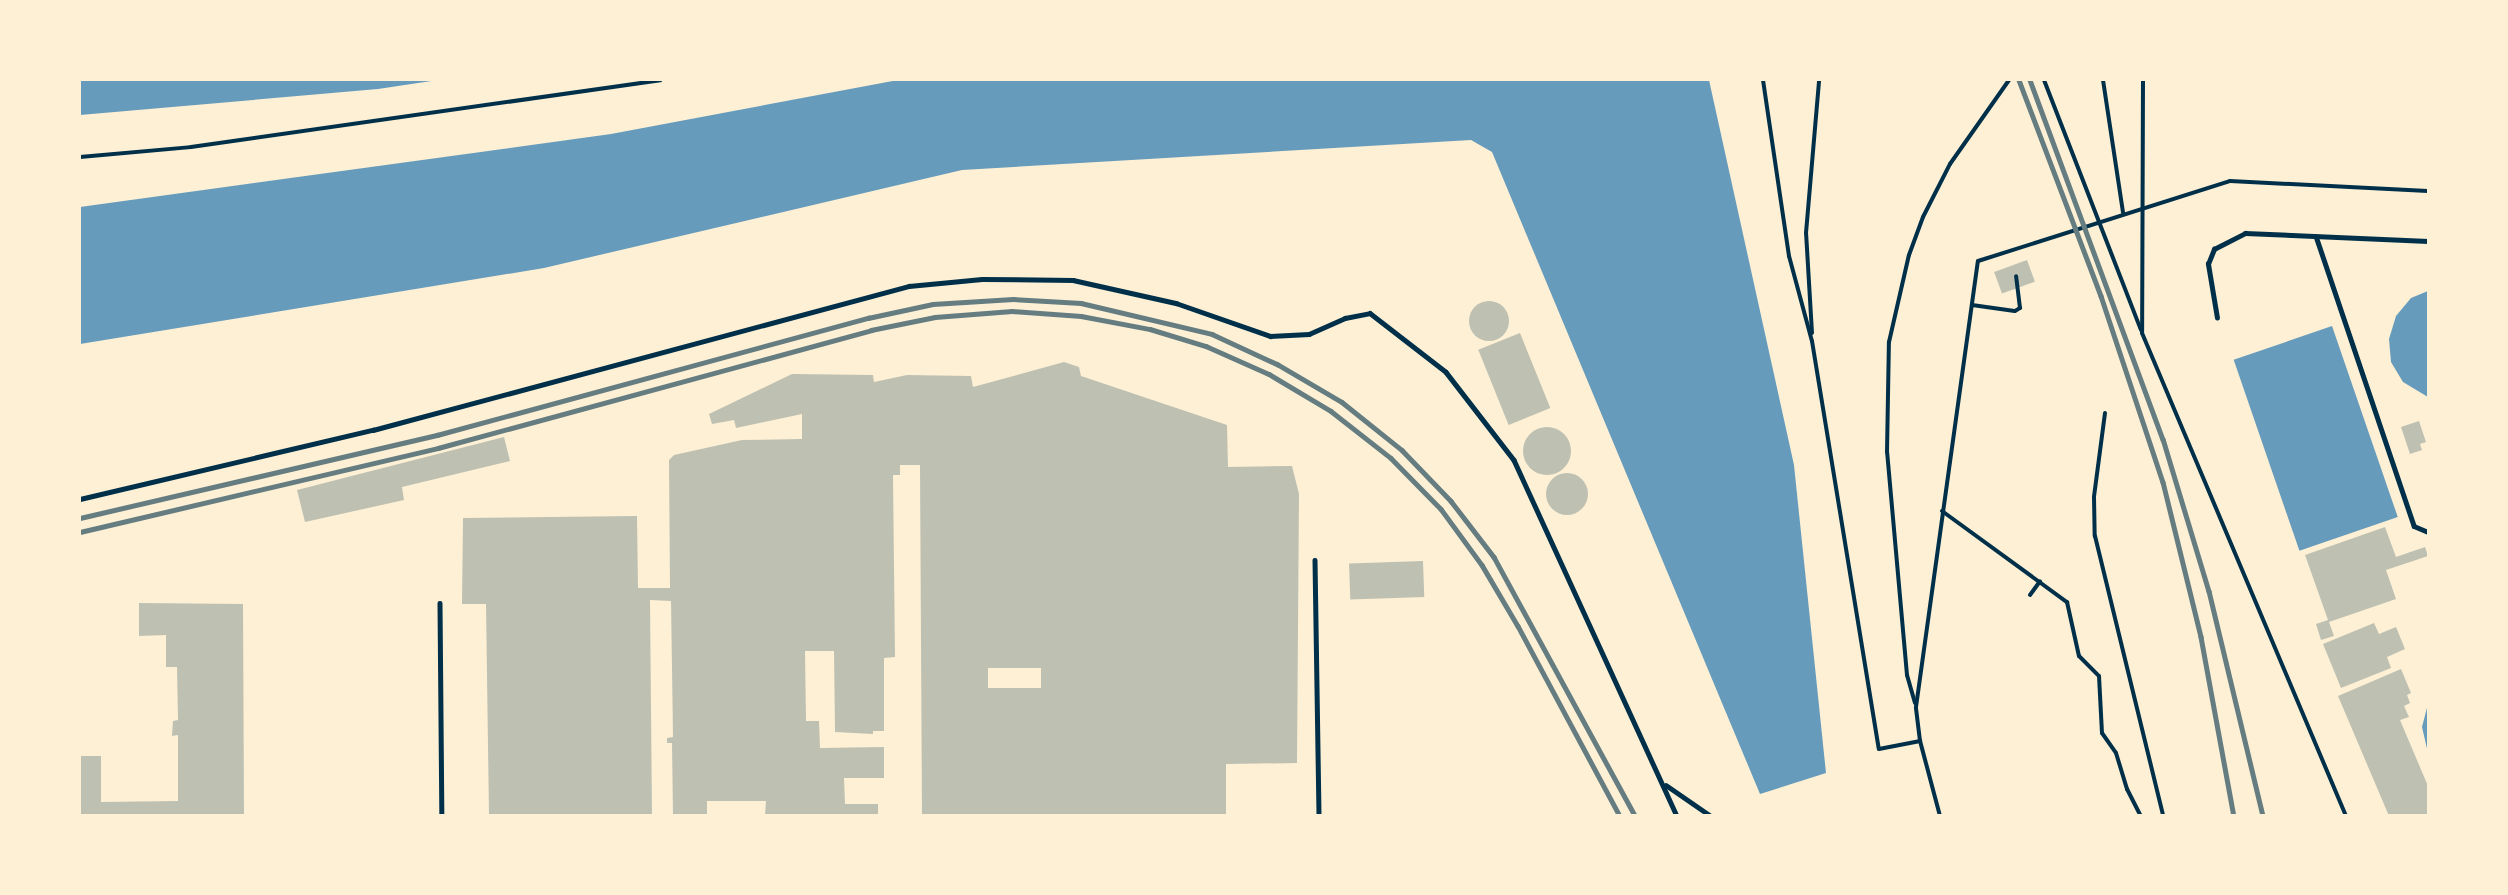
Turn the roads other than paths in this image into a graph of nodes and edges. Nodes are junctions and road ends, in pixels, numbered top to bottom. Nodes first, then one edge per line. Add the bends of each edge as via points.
1 (2316, 236) junction
2 (2428, 241) edge
3 (2217, 318) dead end
4 (80, 499) edge
5 (2428, 531) edge
6 (1316, 560) dead end
7 (440, 603) dead end
8 (1664, 784) junction
9 (442, 816) edge
10 (1319, 816) edge
11 (1677, 816) edge
12 (1711, 816) edge

1 - 2 lane
1 - 3 lane via 2246,233 2214,249 2208,264
1 - 5 lane via 2414,526
4 - 8 lane via 373,430 909,286 982,279 1072,280 1176,303 1270,336 1309,334 1345,318 1370,314 1446,372 1514,460
6 - 10 lane
7 - 9 lane
8 - 11 lane
8 - 12 lane

